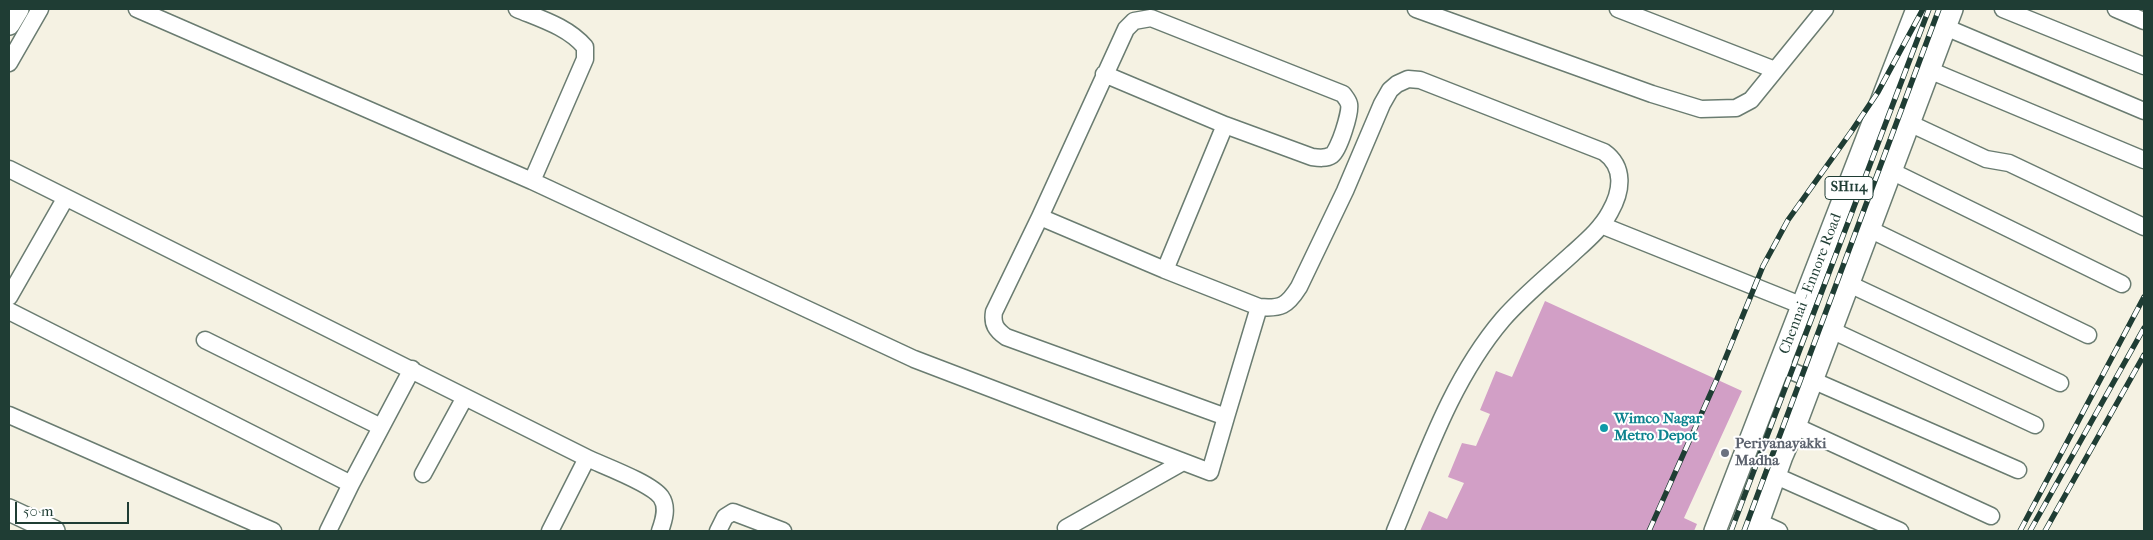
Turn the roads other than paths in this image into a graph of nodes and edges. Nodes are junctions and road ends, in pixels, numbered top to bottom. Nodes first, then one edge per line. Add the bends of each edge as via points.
1 (18, 9) edge
2 (40, 9) edge
3 (137, 9) edge
4 (517, 9) edge
5 (1416, 9) edge
6 (1618, 9) edge
7 (1824, 9) edge
8 (1917, 9) edge
9 (2003, 9) edge
10 (2116, 9) edge
11 (1949, 18) edge
12 (2144, 21) edge
13 (9, 24) edge
14 (9, 63) edge
15 (2144, 66) edge
16 (1775, 70) junction
17 (1929, 70) junction
18 (1104, 74) junction
19 (2144, 111) edge
20 (1909, 123) junction
21 (1225, 125) junction
22 (2144, 160) edge
23 (9, 169) edge
24 (1891, 171) junction
25 (532, 181) junction
26 (65, 199) junction
27 (1040, 217) junction
28 (1601, 225) junction
29 (2144, 227) edge
30 (1869, 229) junction
31 (1165, 270) junction
32 (1849, 284) junction
33 (2122, 284) dead end
34 (9, 297) edge
35 (1803, 306) junction
36 (1259, 307) junction
37 (9, 311) edge
38 (1831, 330) junction
39 (2088, 335) dead end
40 (205, 340) dead end
41 (1780, 366) junction
42 (412, 370) junction
43 (1812, 380) junction
44 (2060, 383) dead end
45 (465, 398) junction
46 (9, 415) edge
47 (1226, 417) junction
48 (2034, 425) dead end
49 (1795, 426) junction
50 (381, 427) junction
51 (587, 458) junction
52 (1183, 462) junction
53 (2018, 470) dead end
54 (423, 474) dead end
55 (1776, 476) junction
56 (351, 484) junction
57 (9, 510) edge
58 (1991, 516) dead end
59 (1757, 526) edge
60 (1066, 528) dead end
61 (54, 531) edge
62 (273, 531) edge
63 (328, 531) edge
64 (550, 531) edge
65 (660, 531) edge
66 (718, 531) edge
67 (783, 531) edge
68 (1394, 531) edge
69 (1715, 531) edge
70 (1779, 531) edge
71 (1900, 531) edge

1 - 13 main road
2 - 14 street
3 - 25 street
4 - 25 street via 564,29 585,47 585,59
5 - 16 street via 1701,109 1736,108 1751,100
6 - 16 street
7 - 16 street
8 - 35 main road, Chennai - Ennore Road / SH114
9 - 15 street
10 - 12 street
11 - 17 main road, SH114
11 - 19 street
17 - 20 main road, SH114
17 - 22 street
18 - 21 street
18 - 21 street via 1126,29 1134,21 1151,18 1342,94 1349,103 1337,150 1324,158 1312,157
18 - 27 street
20 - 24 main road, SH114
20 - 29 street via 1986,159 2009,163
21 - 31 street
23 - 26 street
24 - 30 main road, SH114
24 - 33 street
25 - 52 street via 914,359
26 - 34 street
26 - 42 street
27 - 31 street
27 - 47 street via 994,312 994,326 999,332
28 - 35 street
28 - 36 street via 1611,212 1620,181 1614,159 1604,152 1420,80 1408,79 1390,90 1382,104 1345,191 1296,292 1283,306
28 - 68 street via 1503,318 1482,346 1449,402
30 - 32 main road, SH114
30 - 39 street
31 - 36 street
32 - 38 main road, SH114
32 - 44 street
35 - 41 main road, Chennai - Ennore Road / SH114
36 - 47 street
37 - 56 street
38 - 43 main road, SH114
38 - 48 street
40 - 50 street
41 - 43 street
41 - 69 main road, Chennai - Ennore Road / SH114
42 - 45 street
42 - 50 street
43 - 49 main road, SH114
43 - 53 street
45 - 51 street
45 - 54 street
46 - 62 street
47 - 52 street via 1210,472
49 - 55 main road, SH114
49 - 58 street
50 - 56 street
51 - 64 street
51 - 65 street via 648,486 660,497 665,510
52 - 60 street
55 - 59 main road, SH114
55 - 71 street
56 - 63 street
57 - 61 main road
59 - 70 street
66 - 67 street via 725,517 733,512

